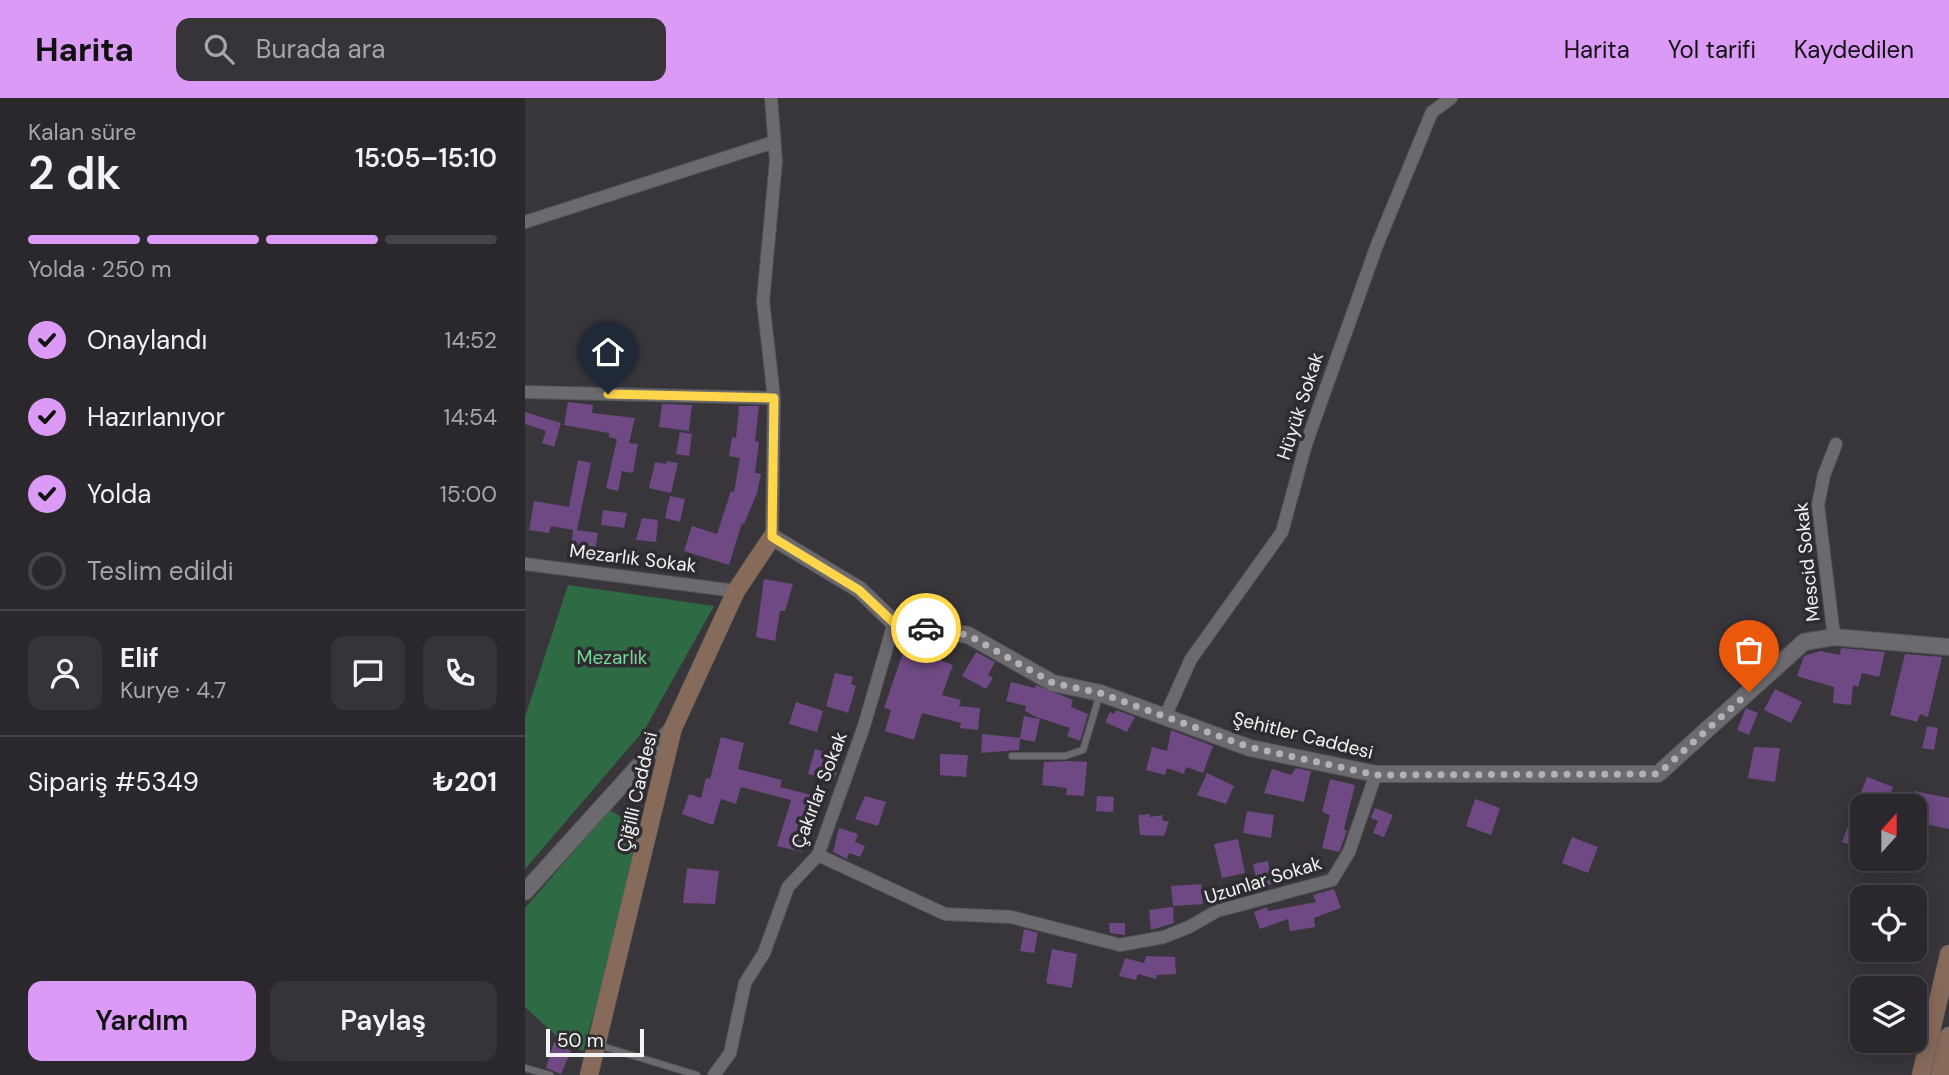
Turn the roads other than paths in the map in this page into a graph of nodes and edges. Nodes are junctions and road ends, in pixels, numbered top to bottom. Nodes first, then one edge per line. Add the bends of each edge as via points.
1 (771, 98) edge
2 (1451, 98) edge
3 (774, 142) junction
4 (525, 222) edge
5 (525, 392) edge
6 (774, 398) junction
7 (1836, 444) dead end
8 (772, 537) junction
9 (525, 564) edge
10 (736, 591) junction
11 (894, 623) junction
12 (1834, 637) junction
13 (1949, 647) edge
14 (1100, 693) junction
15 (1165, 717) junction
16 (673, 728) junction
17 (1012, 756) dead end
18 (1376, 775) junction
19 (818, 855) junction
20 (525, 892) edge
21 (1949, 954) edge
22 (1949, 1036) edge
23 (598, 1045) junction
24 (525, 1068) edge
25 (550, 1075) edge
26 (589, 1075) edge
27 (697, 1075) edge
28 (714, 1075) edge
29 (1921, 1075) edge
30 (1940, 1075) edge

1 - 3 street
2 - 15 street, Hüyük Sokak via 1432,112 1377,245 1306,444 1282,532 1191,659
3 - 4 street
3 - 6 street via 764,301
5 - 6 street
6 - 8 street
7 - 12 street, Mescid Sokak via 1818,505
8 - 10 main road, Çiğilli Caddesi
8 - 11 street via 859,590
9 - 10 street, Mezarlık Sokak
10 - 16 main road, Çiğilli Caddesi
11 - 14 street, Şehitler Caddesi via 968,635 1053,683
11 - 19 street, Çakırlar Sokak via 865,726
12 - 13 street, Şehitler Caddesi
12 - 18 street, Şehitler Caddesi via 1804,642 1658,774
14 - 15 street, Şehitler Caddesi
14 - 17 lane via 1083,750 1065,756
15 - 18 street, Şehitler Caddesi via 1249,747
16 - 20 street
16 - 23 main road, Çiğilli Caddesi
18 - 19 street, Uzunlar Sokak via 1344,864 1332,880 1226,908 1178,933 1133,944 1109,944 1011,917 945,914
19 - 28 street, Çakırlar Sokak via 788,887 764,953 745,983 730,1053
21 - 29 main road
22 - 30 main road
23 - 26 main road, Çiğilli Caddesi
23 - 27 lane
24 - 25 lane

